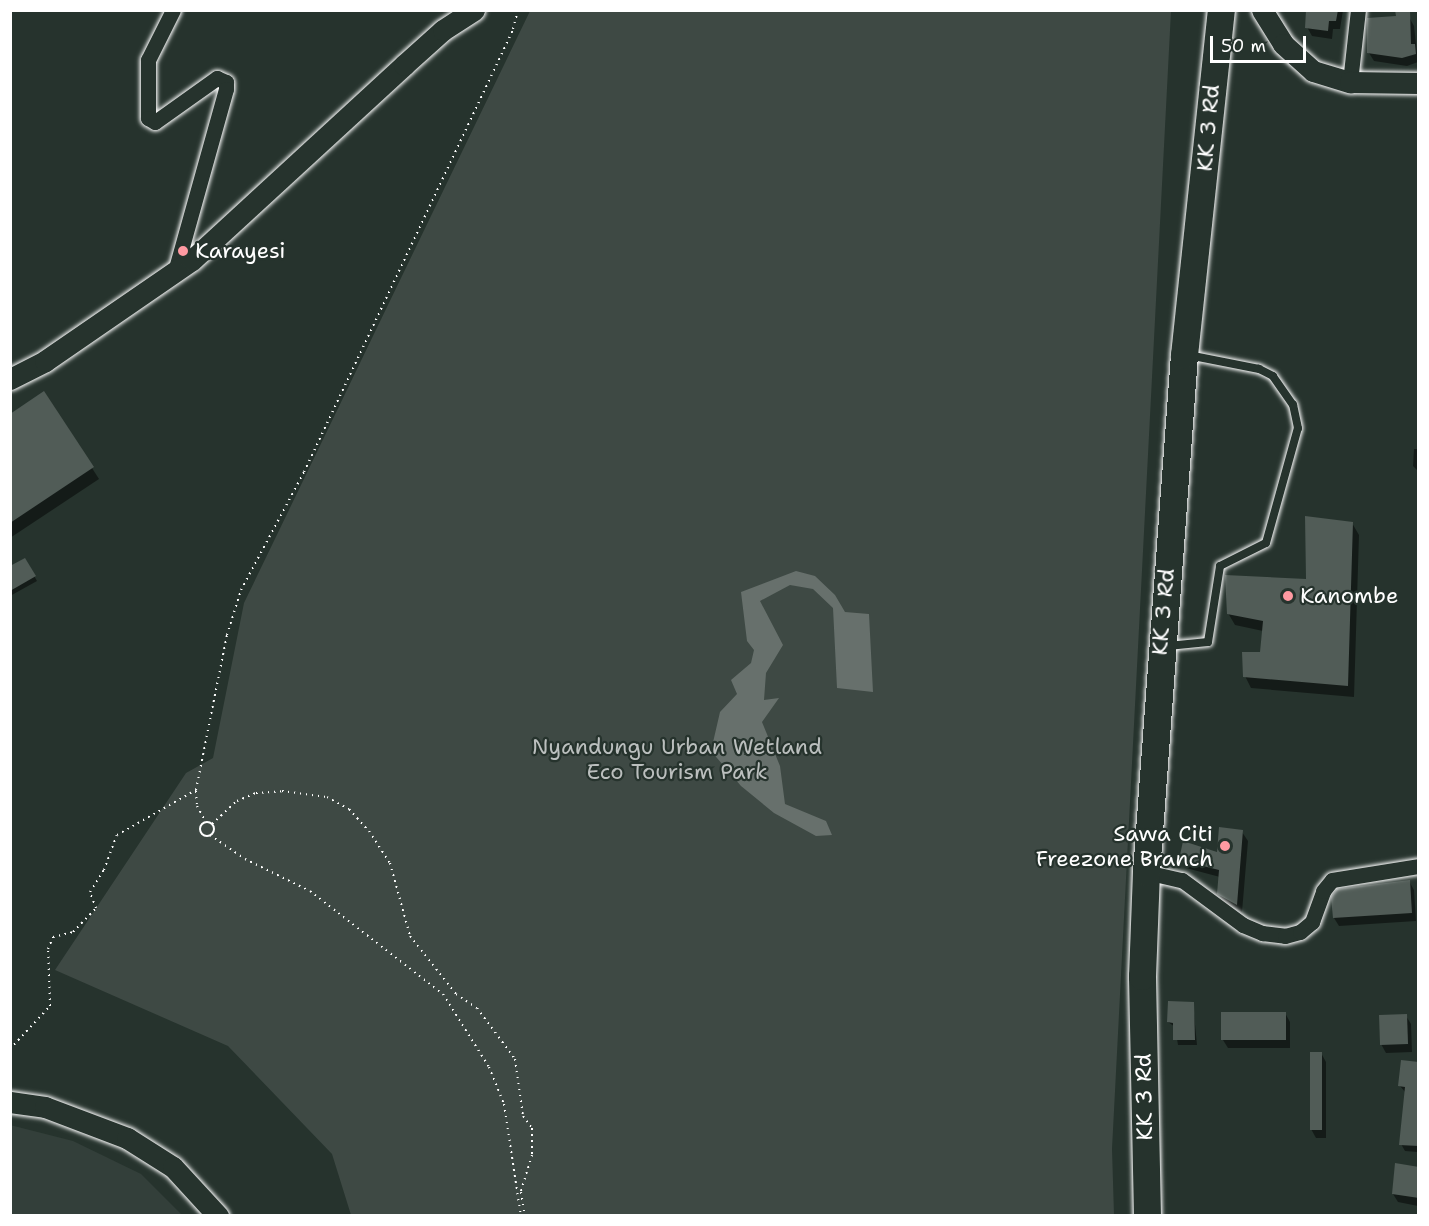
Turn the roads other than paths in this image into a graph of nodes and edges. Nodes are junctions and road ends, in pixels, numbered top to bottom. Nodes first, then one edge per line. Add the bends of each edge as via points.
1 (173, 10) edge
2 (474, 10) edge
3 (1221, 10) edge
4 (1262, 10) edge
5 (1358, 10) edge
6 (1350, 82) junction
7 (1419, 83) edge
8 (175, 272) junction
9 (1184, 355) junction
10 (10, 379) edge
11 (1160, 647) junction
12 (1419, 866) edge
13 (1146, 872) junction
14 (10, 1102) edge
15 (218, 1215) edge
16 (1147, 1215) edge

1 - 8 street via 148,60 148,118 155,122 218,78 226,82
2 - 8 main road via 443,30 256,204
3 - 9 highway, KK 3 Rd
4 - 6 main road via 1299,61 1313,71
5 - 6 street
6 - 7 main road
8 - 10 main road via 45,361
9 - 11 highway, KK 3 Rd
9 - 11 lane via 1259,369 1273,376 1293,405 1298,428 1266,543 1220,566 1208,642
11 - 13 highway, KK 3 Rd
12 - 13 street via 1332,880 1323,891 1312,922 1300,932 1285,936 1243,925 1182,880
13 - 16 highway, KK 3 Rd via 1142,976
14 - 15 main road via 45,1107 127,1138 173,1167

